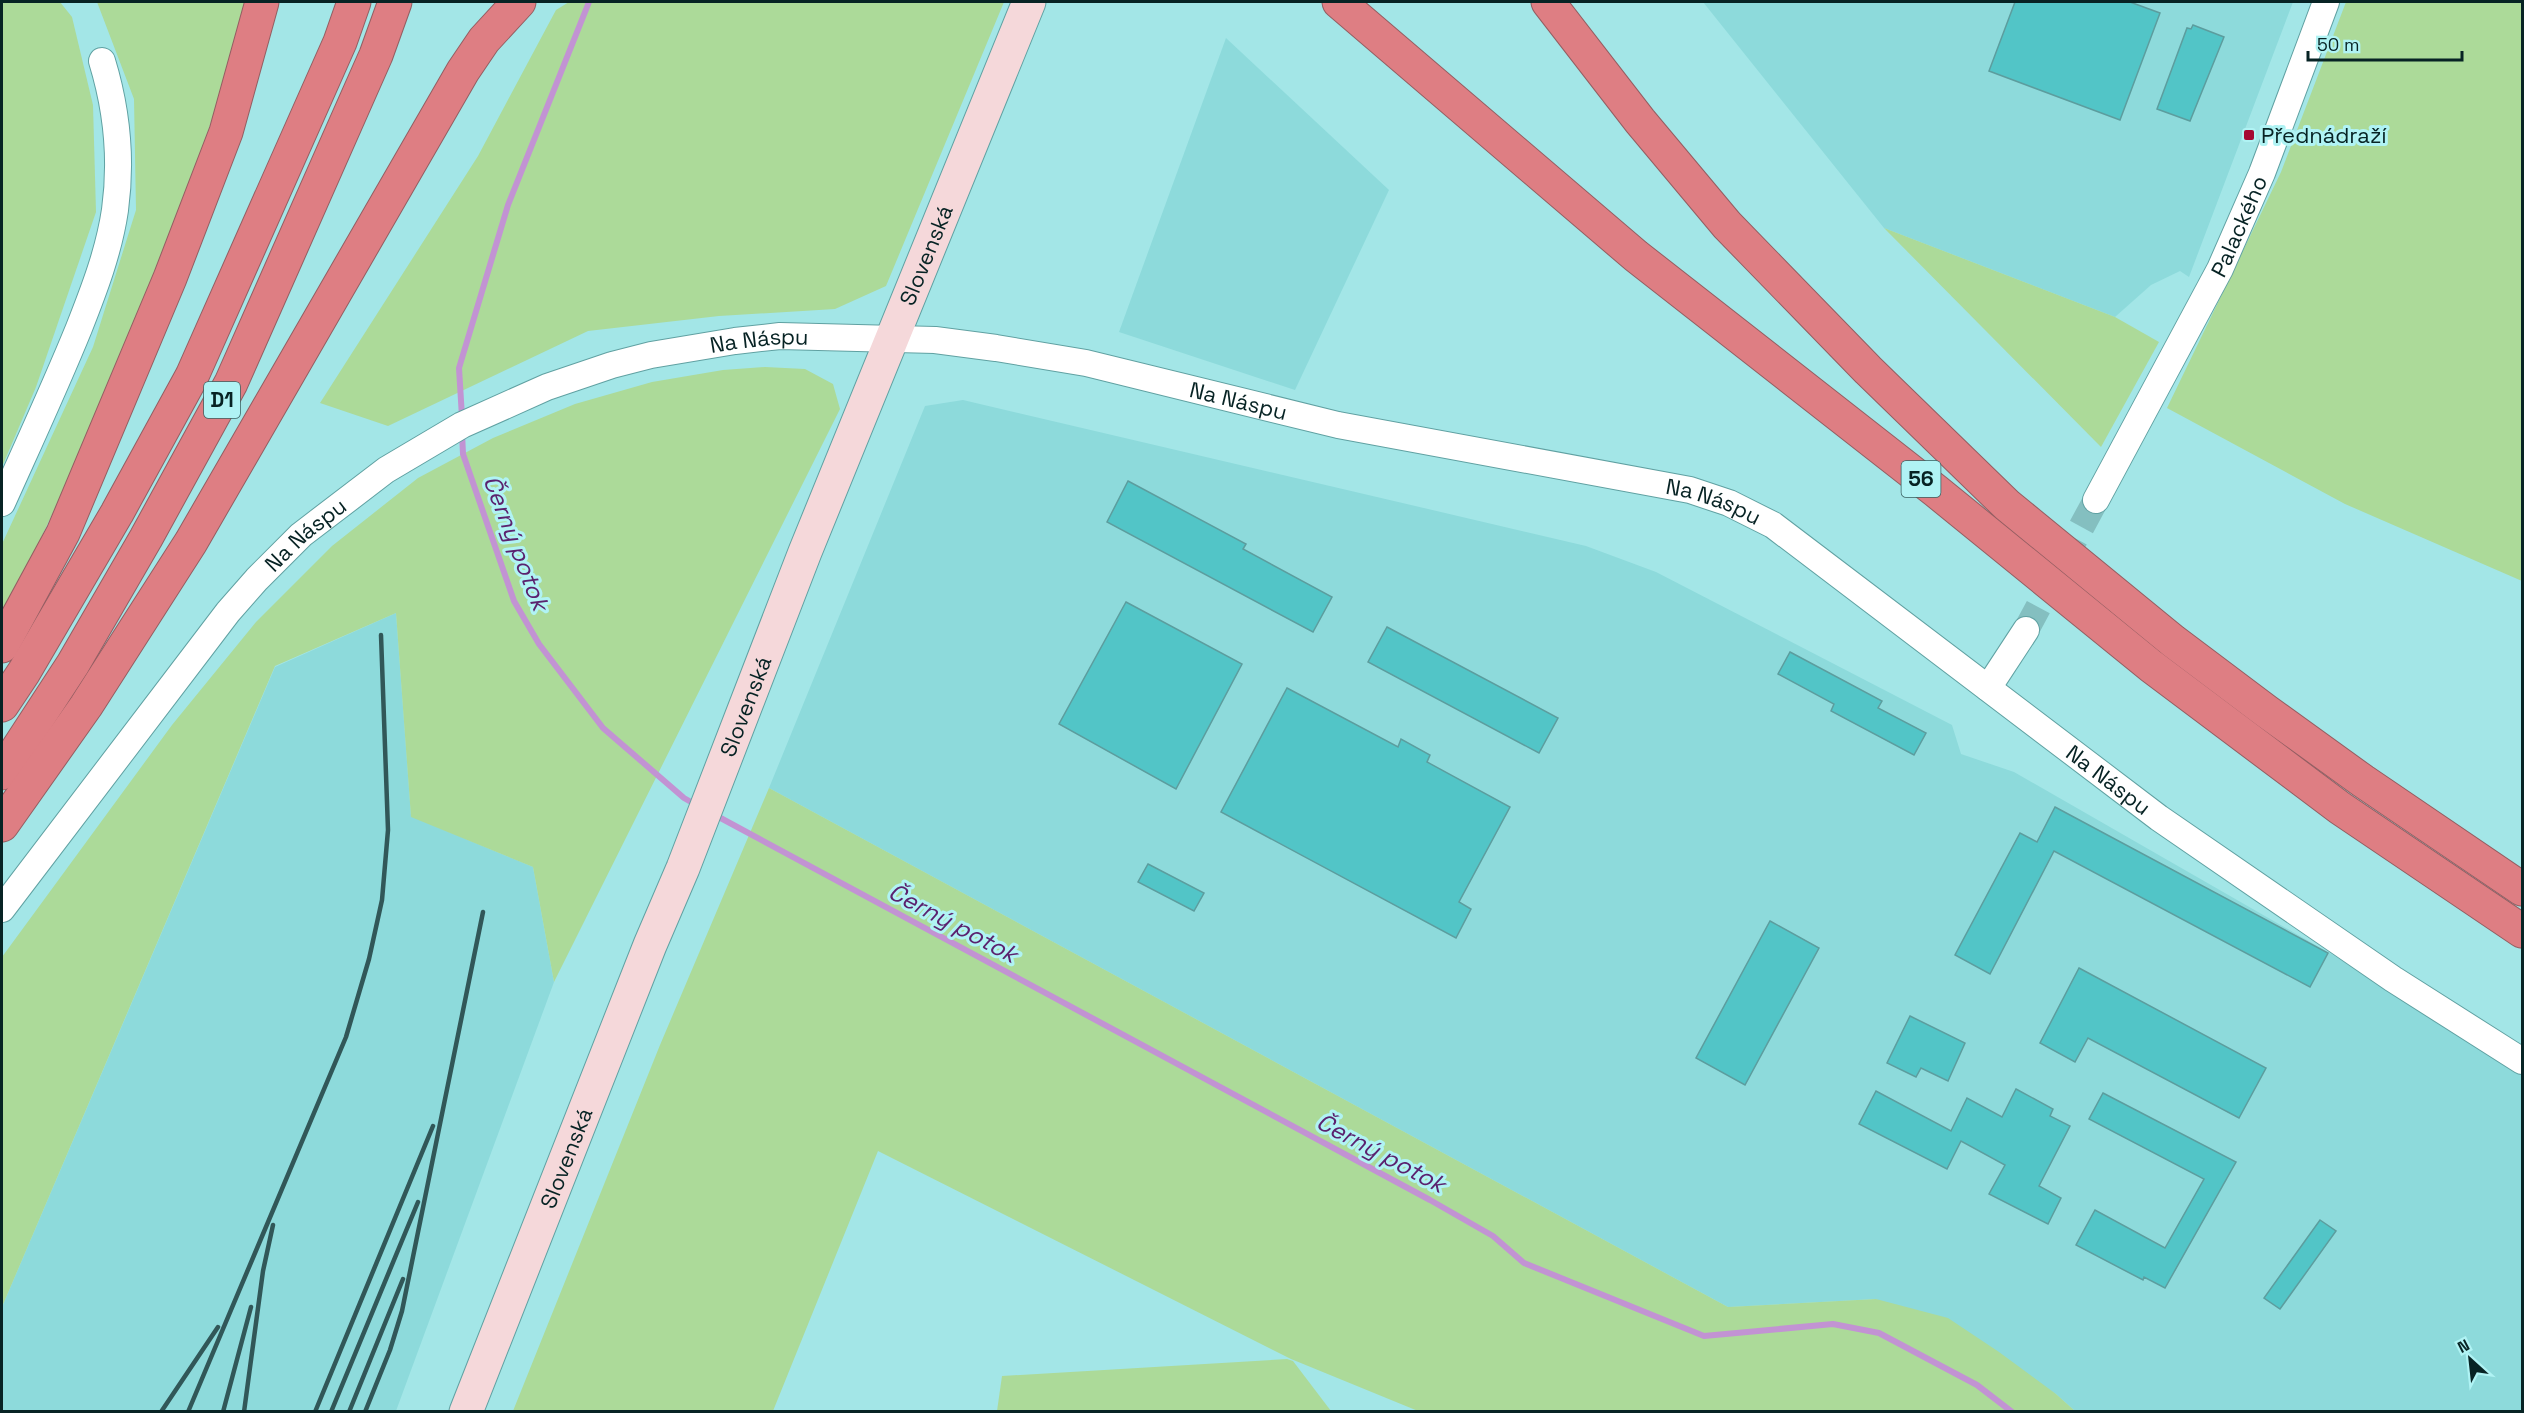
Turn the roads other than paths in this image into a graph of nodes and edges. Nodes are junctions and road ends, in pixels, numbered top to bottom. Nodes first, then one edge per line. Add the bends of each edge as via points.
1 (262, 2) edge
2 (354, 2) edge
3 (395, 2) edge
4 (519, 2) edge
5 (1029, 2) edge
6 (1339, 2) edge
7 (1548, 2) edge
8 (2326, 2) edge
9 (102, 61) dead end
10 (893, 338) junction
11 (2096, 500) tunnel mouth
12 (2, 503) edge
13 (2026, 630) tunnel mouth
14 (2, 646) edge
15 (1988, 688) junction
16 (2, 705) edge
17 (2, 773) edge
18 (2, 825) edge
19 (2523, 890) edge
20 (2, 909) edge
21 (2523, 931) edge
22 (2523, 1061) edge
23 (466, 1412) edge

1 - 14 highway via 226,132 170,278 63,533
2 - 16 highway, D1 via 340,42 192,376 117,513
3 - 17 highway, D1 via 376,56 231,383 73,664
4 - 18 highway, D1 via 484,40 443,104 191,542 86,706
5 - 10 street, Slovenská
6 - 21 highway, 56 via 1636,256 2151,666 2340,808
7 - 19 highway, 56 via 1727,225 2007,505 2173,641 2266,711
8 - 11 street, Palackého via 2266,164 2220,269
9 - 12 street via 118,135 111,233 74,340
10 - 15 street, Na Náspu via 935,340 1086,363 1338,425 1709,496 1773,525
10 - 20 street, Na Náspu via 780,336 692,347 612,365 524,396 416,451 301,535 257,579 171,684
10 - 23 street, Slovenská
13 - 15 street
15 - 22 street, Na Náspu via 2159,818 2255,885

